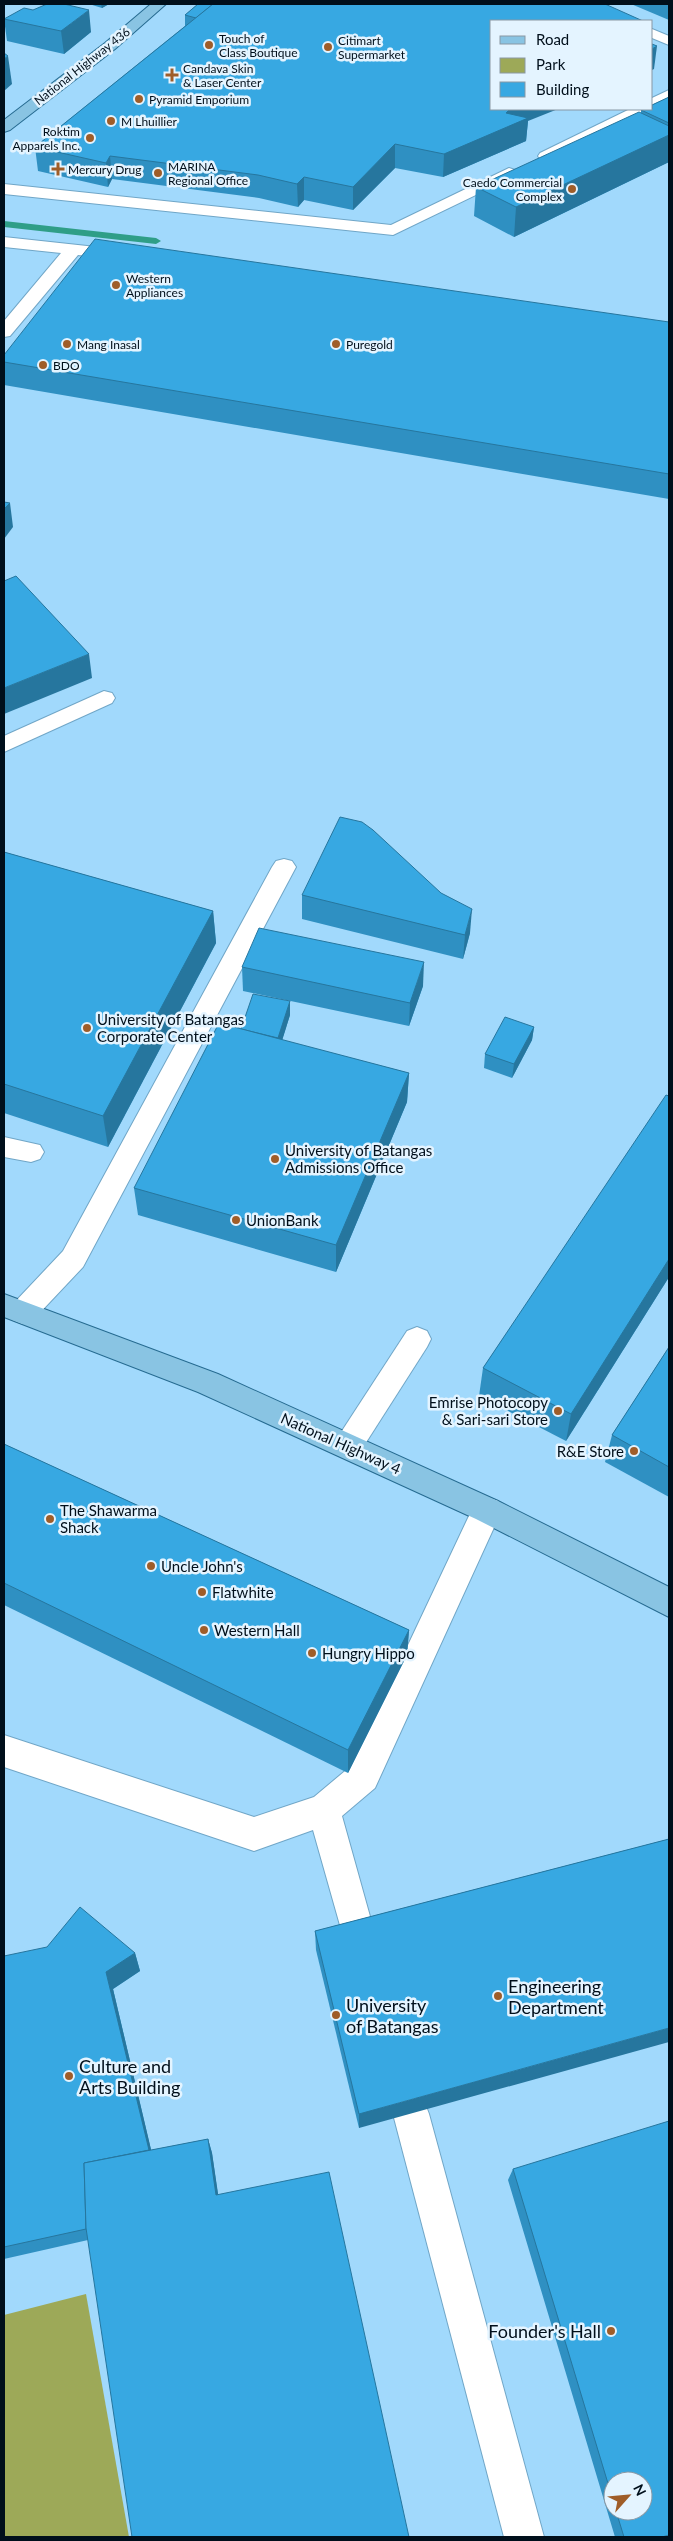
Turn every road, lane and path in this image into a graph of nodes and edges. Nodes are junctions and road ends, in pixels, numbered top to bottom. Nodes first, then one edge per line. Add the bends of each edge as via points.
1 (159, 4) edge
2 (653, 33) edge
3 (669, 41) edge
4 (669, 95) edge
5 (653, 103) edge
6 (640, 110) edge
7 (4, 127) edge
8 (4, 189) edge
9 (4, 242) edge
10 (75, 248) junction
11 (143, 258) edge
12 (4, 332) edge
13 (104, 698) dead end
14 (4, 745) edge
15 (284, 867) dead end
16 (4, 1147) edge
17 (31, 1152) dead end
18 (13, 1308) edge
19 (417, 1339) dead end
20 (348, 1446) junction
21 (487, 1510) junction
22 (669, 1603) edge
23 (4, 1751) edge
24 (324, 1810) junction
25 (359, 1938) edge
26 (411, 2114) edge
27 (524, 2537) edge

1 - 7 main road, National Highway 436
2 - 3 lane
4 - 5 lane
6 - 8 lane via 393,230
9 - 10 lane
10 - 11 lane
10 - 12 lane
13 - 14 lane
15 - 18 lane via 73,1259
16 - 17 lane
18 - 20 main road, National Highway 4 via 208,1383
19 - 20 lane
20 - 21 main road, National Highway 4
21 - 22 main road, National Highway 4
21 - 24 lane via 363,1776
23 - 24 lane via 254,1834
24 - 25 lane
26 - 27 lane

